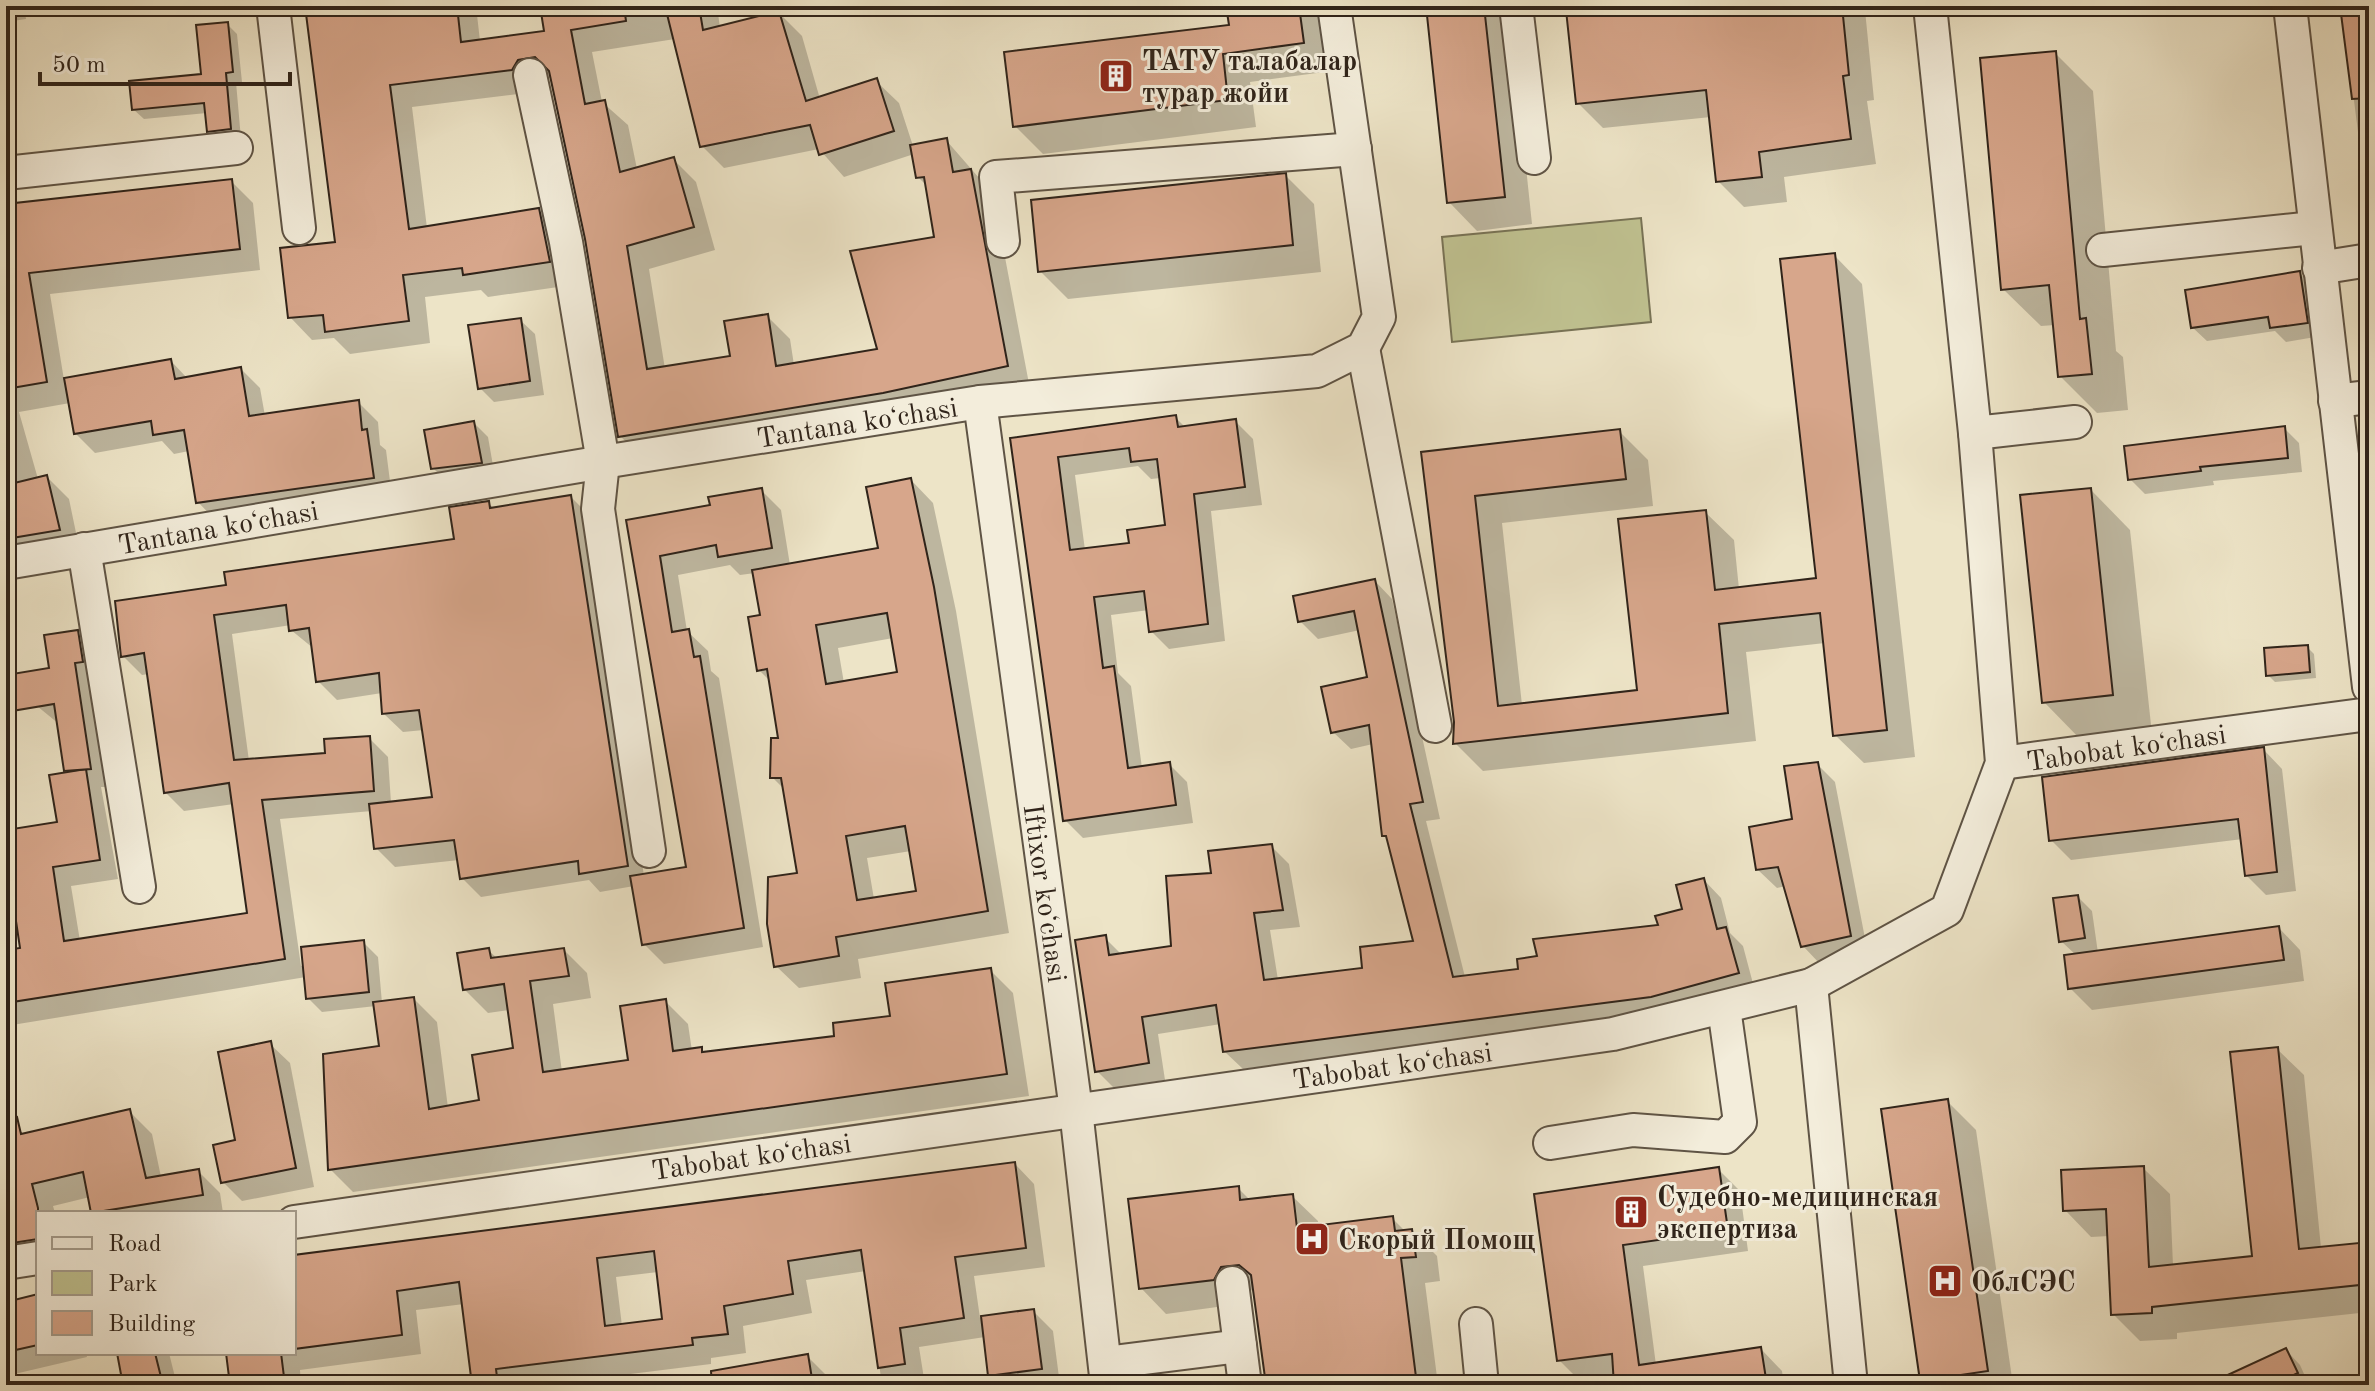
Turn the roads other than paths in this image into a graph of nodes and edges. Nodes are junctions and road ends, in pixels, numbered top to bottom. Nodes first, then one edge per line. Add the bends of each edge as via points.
1 (273, 6) edge
2 (1334, 6) edge
3 (1516, 6) edge
4 (1930, 6) edge
5 (2290, 6) edge
6 (530, 75) dead end
7 (236, 148) dead end
8 (1355, 149) junction
9 (1534, 158) dead end
10 (6, 173) edge
11 (299, 228) dead end
12 (2314, 228) junction
13 (1003, 241) dead end
14 (2103, 250) dead end
15 (2369, 260) edge
16 (2319, 268) junction
17 (1363, 348) junction
18 (2369, 397) edge
19 (2335, 401) junction
20 (980, 402) junction
21 (2075, 422) dead end
22 (1975, 433) junction
23 (603, 462) junction
24 (84, 549) junction
25 (6, 563) edge
26 (2369, 687) edge
27 (2369, 714) edge
28 (1435, 726) dead end
29 (2002, 763) junction
30 (649, 851) dead end
31 (139, 887) dead end
32 (1811, 985) junction
33 (1724, 1008) junction
34 (1076, 1110) junction
35 (1550, 1143) dead end
36 (296, 1222) edge
37 (36, 1258) edge
38 (6, 1263) edge
39 (1232, 1283) dead end
40 (1476, 1324) dead end
41 (1240, 1346) junction
42 (1106, 1374) edge
43 (1245, 1385) edge
44 (1482, 1385) edge
45 (1851, 1385) edge

1 - 11 street
2 - 8 street
3 - 9 street
4 - 22 street
5 - 12 street
6 - 23 street via 566,242
7 - 10 street
8 - 13 street via 996,177
8 - 17 street via 1379,317
12 - 14 street
12 - 16 street
15 - 16 street
16 - 19 street
17 - 20 street, Tantana koʻchasi via 1317,371
17 - 28 street
18 - 19 street
19 - 26 street
20 - 23 street, Tantana koʻchasi
20 - 34 street, Iftixor koʻchasi
21 - 22 street
22 - 29 street
23 - 24 street, Tantana koʻchasi
23 - 30 street via 598,509
24 - 25 street, Tantana koʻchasi
24 - 31 street
27 - 29 street, Tabobat koʻchasi
29 - 32 street, Tabobat koʻchasi via 1947,910
32 - 33 street, Tabobat koʻchasi
32 - 45 street
33 - 34 street, Tabobat koʻchasi via 1613,1034
33 - 35 street via 1740,1122 1725,1137 1633,1130
34 - 36 street, Tabobat koʻchasi
34 - 42 street, Iftixor koʻchasi
37 - 38 street
39 - 41 street
40 - 44 street
41 - 42 street
41 - 43 street

